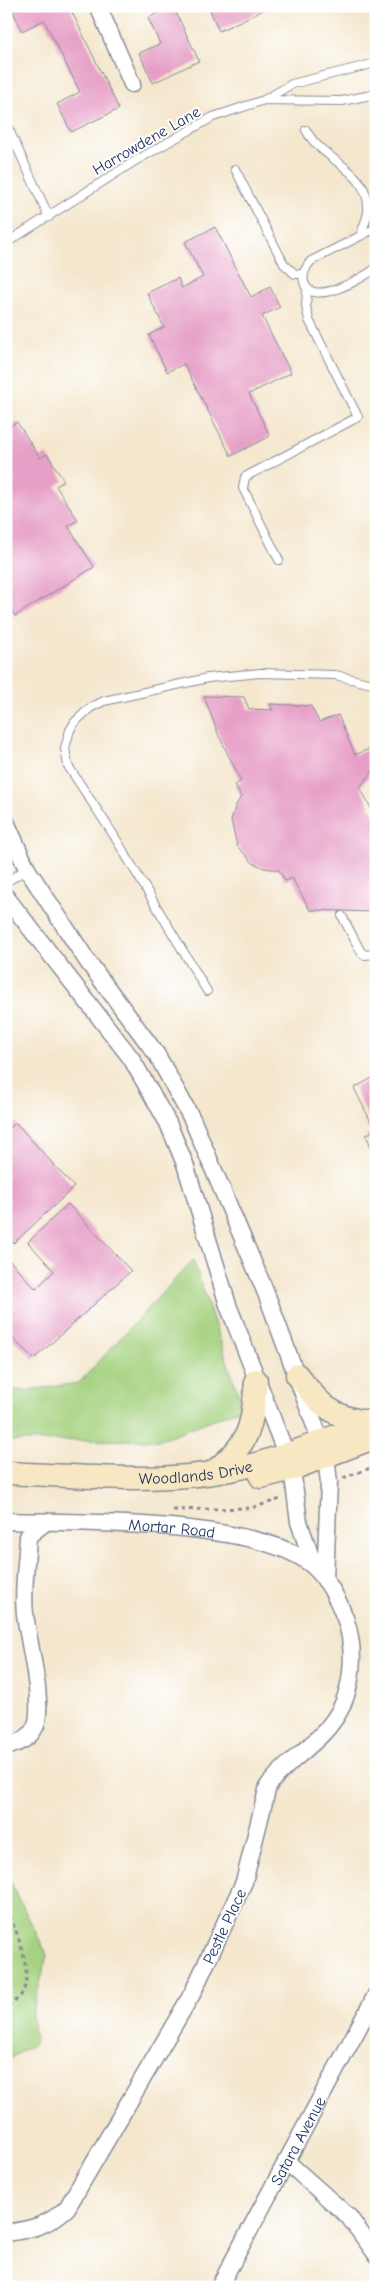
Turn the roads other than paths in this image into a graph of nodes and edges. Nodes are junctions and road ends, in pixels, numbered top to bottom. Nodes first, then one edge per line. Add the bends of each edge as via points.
1 (98, 6) edge
2 (376, 63) edge
3 (132, 84) dead end
4 (376, 94) edge
5 (264, 100) junction
6 (6, 123) edge
7 (306, 130) dead end
8 (9, 135) edge
9 (235, 170) dead end
10 (49, 217) junction
11 (376, 228) edge
12 (361, 234) junction
13 (6, 243) edge
14 (376, 268) edge
15 (304, 274) junction
16 (308, 289) junction
17 (279, 560) dead end
18 (376, 685) edge
19 (6, 822) edge
20 (26, 869) junction
21 (6, 882) edge
22 (6, 897) edge
23 (342, 916) dead end
24 (376, 954) edge
25 (207, 991) dead end
26 (297, 1374) junction
27 (256, 1380) junction
28 (374, 1426) edge
29 (323, 1449) junction
30 (289, 1461) junction
31 (6, 1473) edge
32 (210, 1474) junction
33 (6, 1480) edge
34 (6, 1521) edge
35 (46, 1522) junction
36 (314, 1566) junction
37 (324, 1580) junction
38 (6, 1747) edge
39 (376, 1995) edge
40 (286, 2162) junction
41 (6, 2233) edge
42 (376, 2254) edge
43 (219, 2287) edge

1 - 3 street
2 - 5 lane, Harrowdene Lane via 292,84
4 - 5 lane, Harrowdene Lane via 342,101
5 - 10 lane, Harrowdene Lane via 213,117 174,137
6 - 8 lane
7 - 12 lane via 319,148 355,175 365,191 368,212
8 - 10 lane
9 - 15 lane via 284,264 295,274
10 - 13 lane, Harrowdene Lane
11 - 12 lane
12 - 15 lane via 317,256
14 - 16 lane via 336,289 314,293
15 - 16 lane
16 - 17 lane via 306,306 309,320 358,417 244,477 243,488
18 - 25 lane via 335,675 260,674 208,678 104,701 90,708 70,730 64,748 68,766 113,834
19 - 20 street
20 - 21 lane
20 - 26 street via 88,962 157,1056 192,1118
22 - 27 street via 131,1058 151,1091 185,1164 228,1305
23 - 24 lane via 361,952
26 - 28 main road via 330,1412
26 - 29 street
27 - 30 street
27 - 32 main road via 252,1419 246,1438 232,1457
28 - 29 main road, Woodlands Drive
29 - 30 main road, Woodlands Drive
29 - 37 street via 329,1483
30 - 32 main road, Woodlands Drive
30 - 33 main road, Woodlands Drive via 251,1480 212,1487 116,1490
30 - 36 street via 297,1493 299,1522
31 - 32 main road, Woodlands Drive via 83,1477
34 - 35 street, Mortar Road
35 - 36 street, Mortar Road via 170,1528 234,1535 276,1546
35 - 38 street via 28,1536 25,1612 38,1703 36,1724 22,1742
36 - 37 street, Mortar Road
37 - 41 street, Pestle Place via 343,1612 351,1642 350,1678 342,1706 320,1739 268,1786 244,1882 192,1994 67,2208 35,2229
39 - 40 street, Satara Avenue
40 - 42 street via 350,2217
40 - 43 street, Satara Avenue

